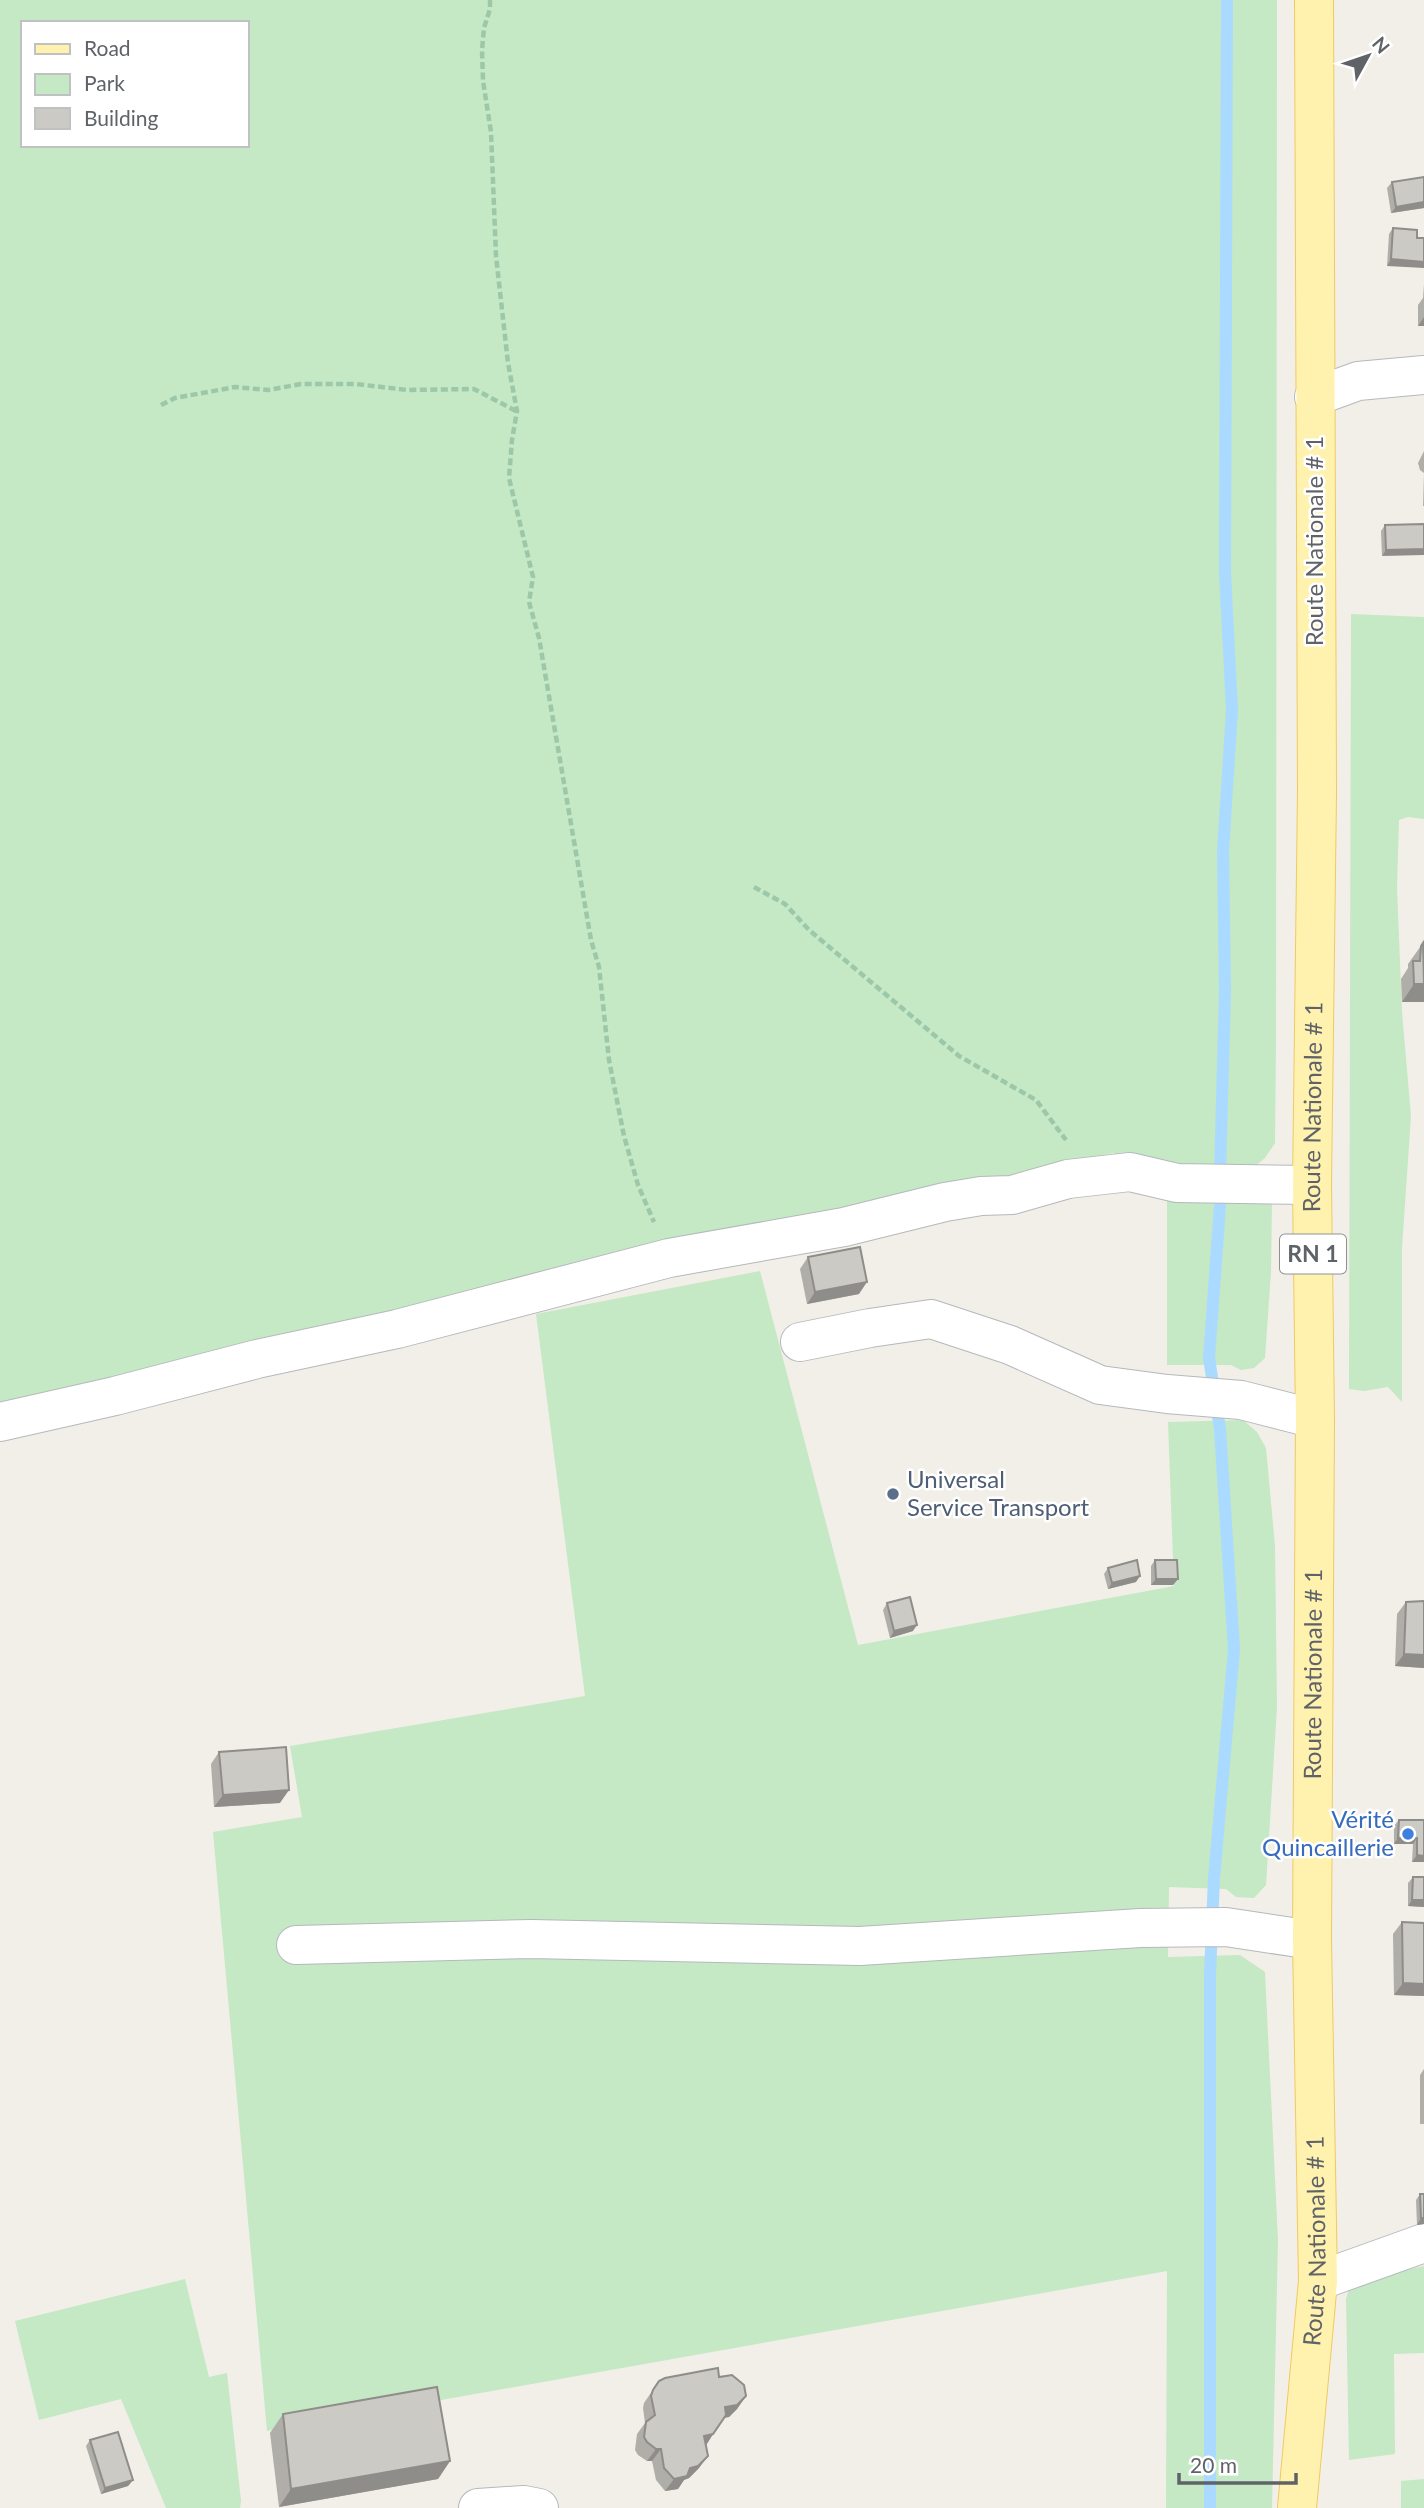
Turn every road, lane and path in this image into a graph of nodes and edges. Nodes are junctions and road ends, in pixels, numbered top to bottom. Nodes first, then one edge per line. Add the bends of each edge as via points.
1 (490, 0) edge
2 (1314, 0) edge
3 (1424, 375) edge
4 (1314, 397) junction
5 (160, 405) dead end
6 (517, 411) junction
7 (754, 887) dead end
8 (1085, 1177) junction
9 (1312, 1185) junction
10 (669, 1258) junction
11 (800, 1342) dead end
12 (1315, 1419) junction
13 (0, 1422) edge
14 (1312, 1940) junction
15 (296, 1945) dead end
16 (1424, 2243) edge
17 (1318, 2281) junction
18 (478, 2508) edge
19 (539, 2508) edge
20 (1297, 2508) edge

1 - 6 path via 482,39 483,81 491,132 496,256
2 - 4 main road, Route Nationale # 1 / RN 1
3 - 4 street via 1358,382
4 - 9 main road, Route Nationale # 1 / RN 1 via 1317,793
5 - 6 path via 235,387 268,390 301,384 356,384 407,390 474,389
6 - 10 path via 509,478 533,577 529,602 599,967 609,1060 638,1185
7 - 8 path via 785,904 809,930 958,1056 1036,1100 1071,1147
8 - 9 street via 1130,1172 1177,1183
8 - 10 street via 1012,1195 946,1202 844,1227
9 - 12 main road, Route Nationale # 1 / RN 1
10 - 13 street via 397,1329
11 - 12 street via 932,1319 1010,1345 1100,1385 1241,1400
12 - 14 main road, Route Nationale # 1 / RN 1
14 - 15 street via 1226,1927 860,1946 531,1939
14 - 17 main road, Route Nationale # 1 / RN 1
16 - 17 street
17 - 20 main road, Route Nationale # 1 / RN 1
18 - 19 street

